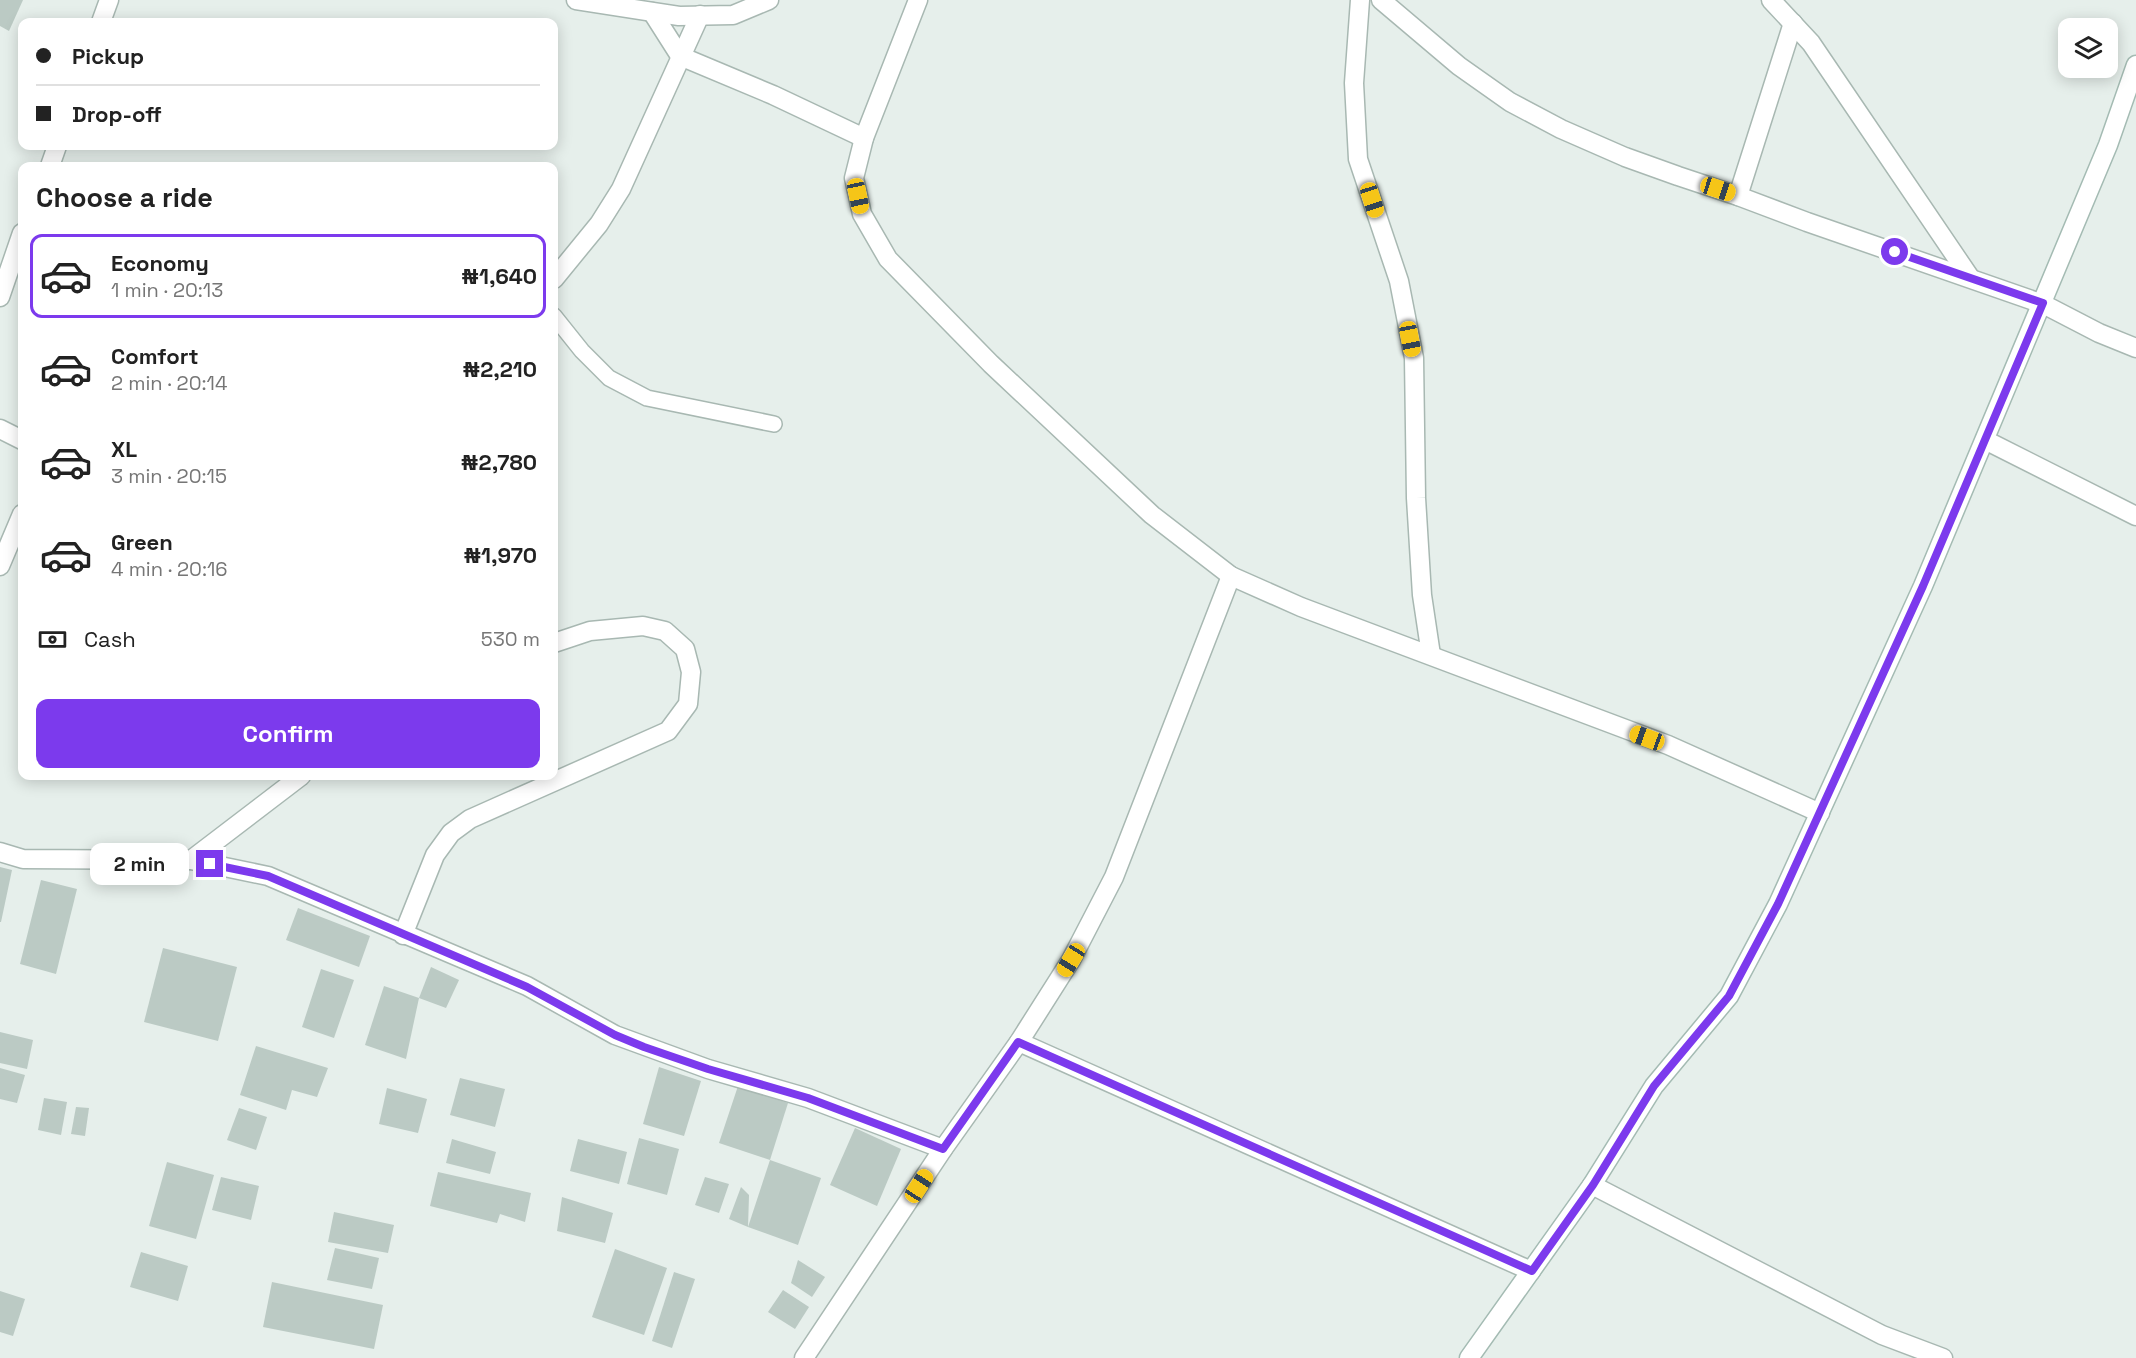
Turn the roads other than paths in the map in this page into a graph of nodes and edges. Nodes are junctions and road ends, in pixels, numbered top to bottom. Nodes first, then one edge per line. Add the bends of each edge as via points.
1 (109, 0) edge
2 (576, 0) edge
3 (769, 0) edge
4 (918, 0) edge
5 (1360, 0) edge
6 (1381, 0) edge
7 (1771, 0) edge
8 (652, 12) junction
9 (700, 15) junction
10 (102, 18) edge
11 (1793, 23) junction
12 (680, 56) junction
13 (2136, 65) edge
14 (864, 138) junction
15 (1738, 195) junction
16 (18, 245) edge
17 (558, 274) edge
18 (1969, 276) junction
19 (0, 297) edge
20 (2043, 303) junction
21 (558, 321) edge
22 (2136, 348) edge
23 (774, 424) dead end
24 (0, 429) edge
25 (18, 438) edge
26 (1985, 440) junction
27 (2136, 516) edge
28 (13, 522) edge
29 (0, 566) edge
30 (1231, 576) junction
31 (558, 642) edge
32 (1431, 655) junction
33 (296, 780) edge
34 (558, 780) edge
35 (558, 780) edge
36 (1820, 813) junction
37 (0, 852) edge
38 (191, 860) junction
39 (403, 935) junction
40 (1018, 1042) junction
41 (943, 1149) junction
42 (1593, 1185) junction
43 (1532, 1271) junction
44 (804, 1358) edge
45 (1469, 1358) edge
46 (1943, 1358) edge

1 - 10 street
2 - 8 street
3 - 9 street via 734,15
4 - 14 street
5 - 32 street via 1354,83 1358,159 1399,281 1414,358 1416,498 1422,595
6 - 15 street via 1459,66 1510,102 1625,157
7 - 11 street
8 - 9 street
8 - 12 street
9 - 12 street
11 - 15 street
11 - 18 street via 1811,43
12 - 14 street
12 - 17 street via 621,189 599,224
13 - 20 street via 2108,145
14 - 30 street via 854,178 862,214 888,259 991,364 1152,515
15 - 18 street
16 - 19 street
18 - 20 street
20 - 22 street
20 - 26 street
21 - 23 lane via 609,378 647,398
24 - 25 street
26 - 27 street
26 - 36 street
28 - 29 street
30 - 32 street via 1300,607
30 - 40 street via 1114,877 1071,960
31 - 35 street via 590,631 644,626 665,631 685,649 691,672 688,704 668,731
32 - 36 street via 1668,745
33 - 38 street
34 - 39 street via 470,819 451,833 435,855
36 - 42 street via 1729,996 1654,1086
37 - 38 street via 23,859
38 - 39 street via 268,876
39 - 41 street via 527,987 634,1043 808,1098
40 - 41 street
40 - 43 street
41 - 44 street
42 - 43 street
42 - 46 street via 1882,1335
43 - 45 street

